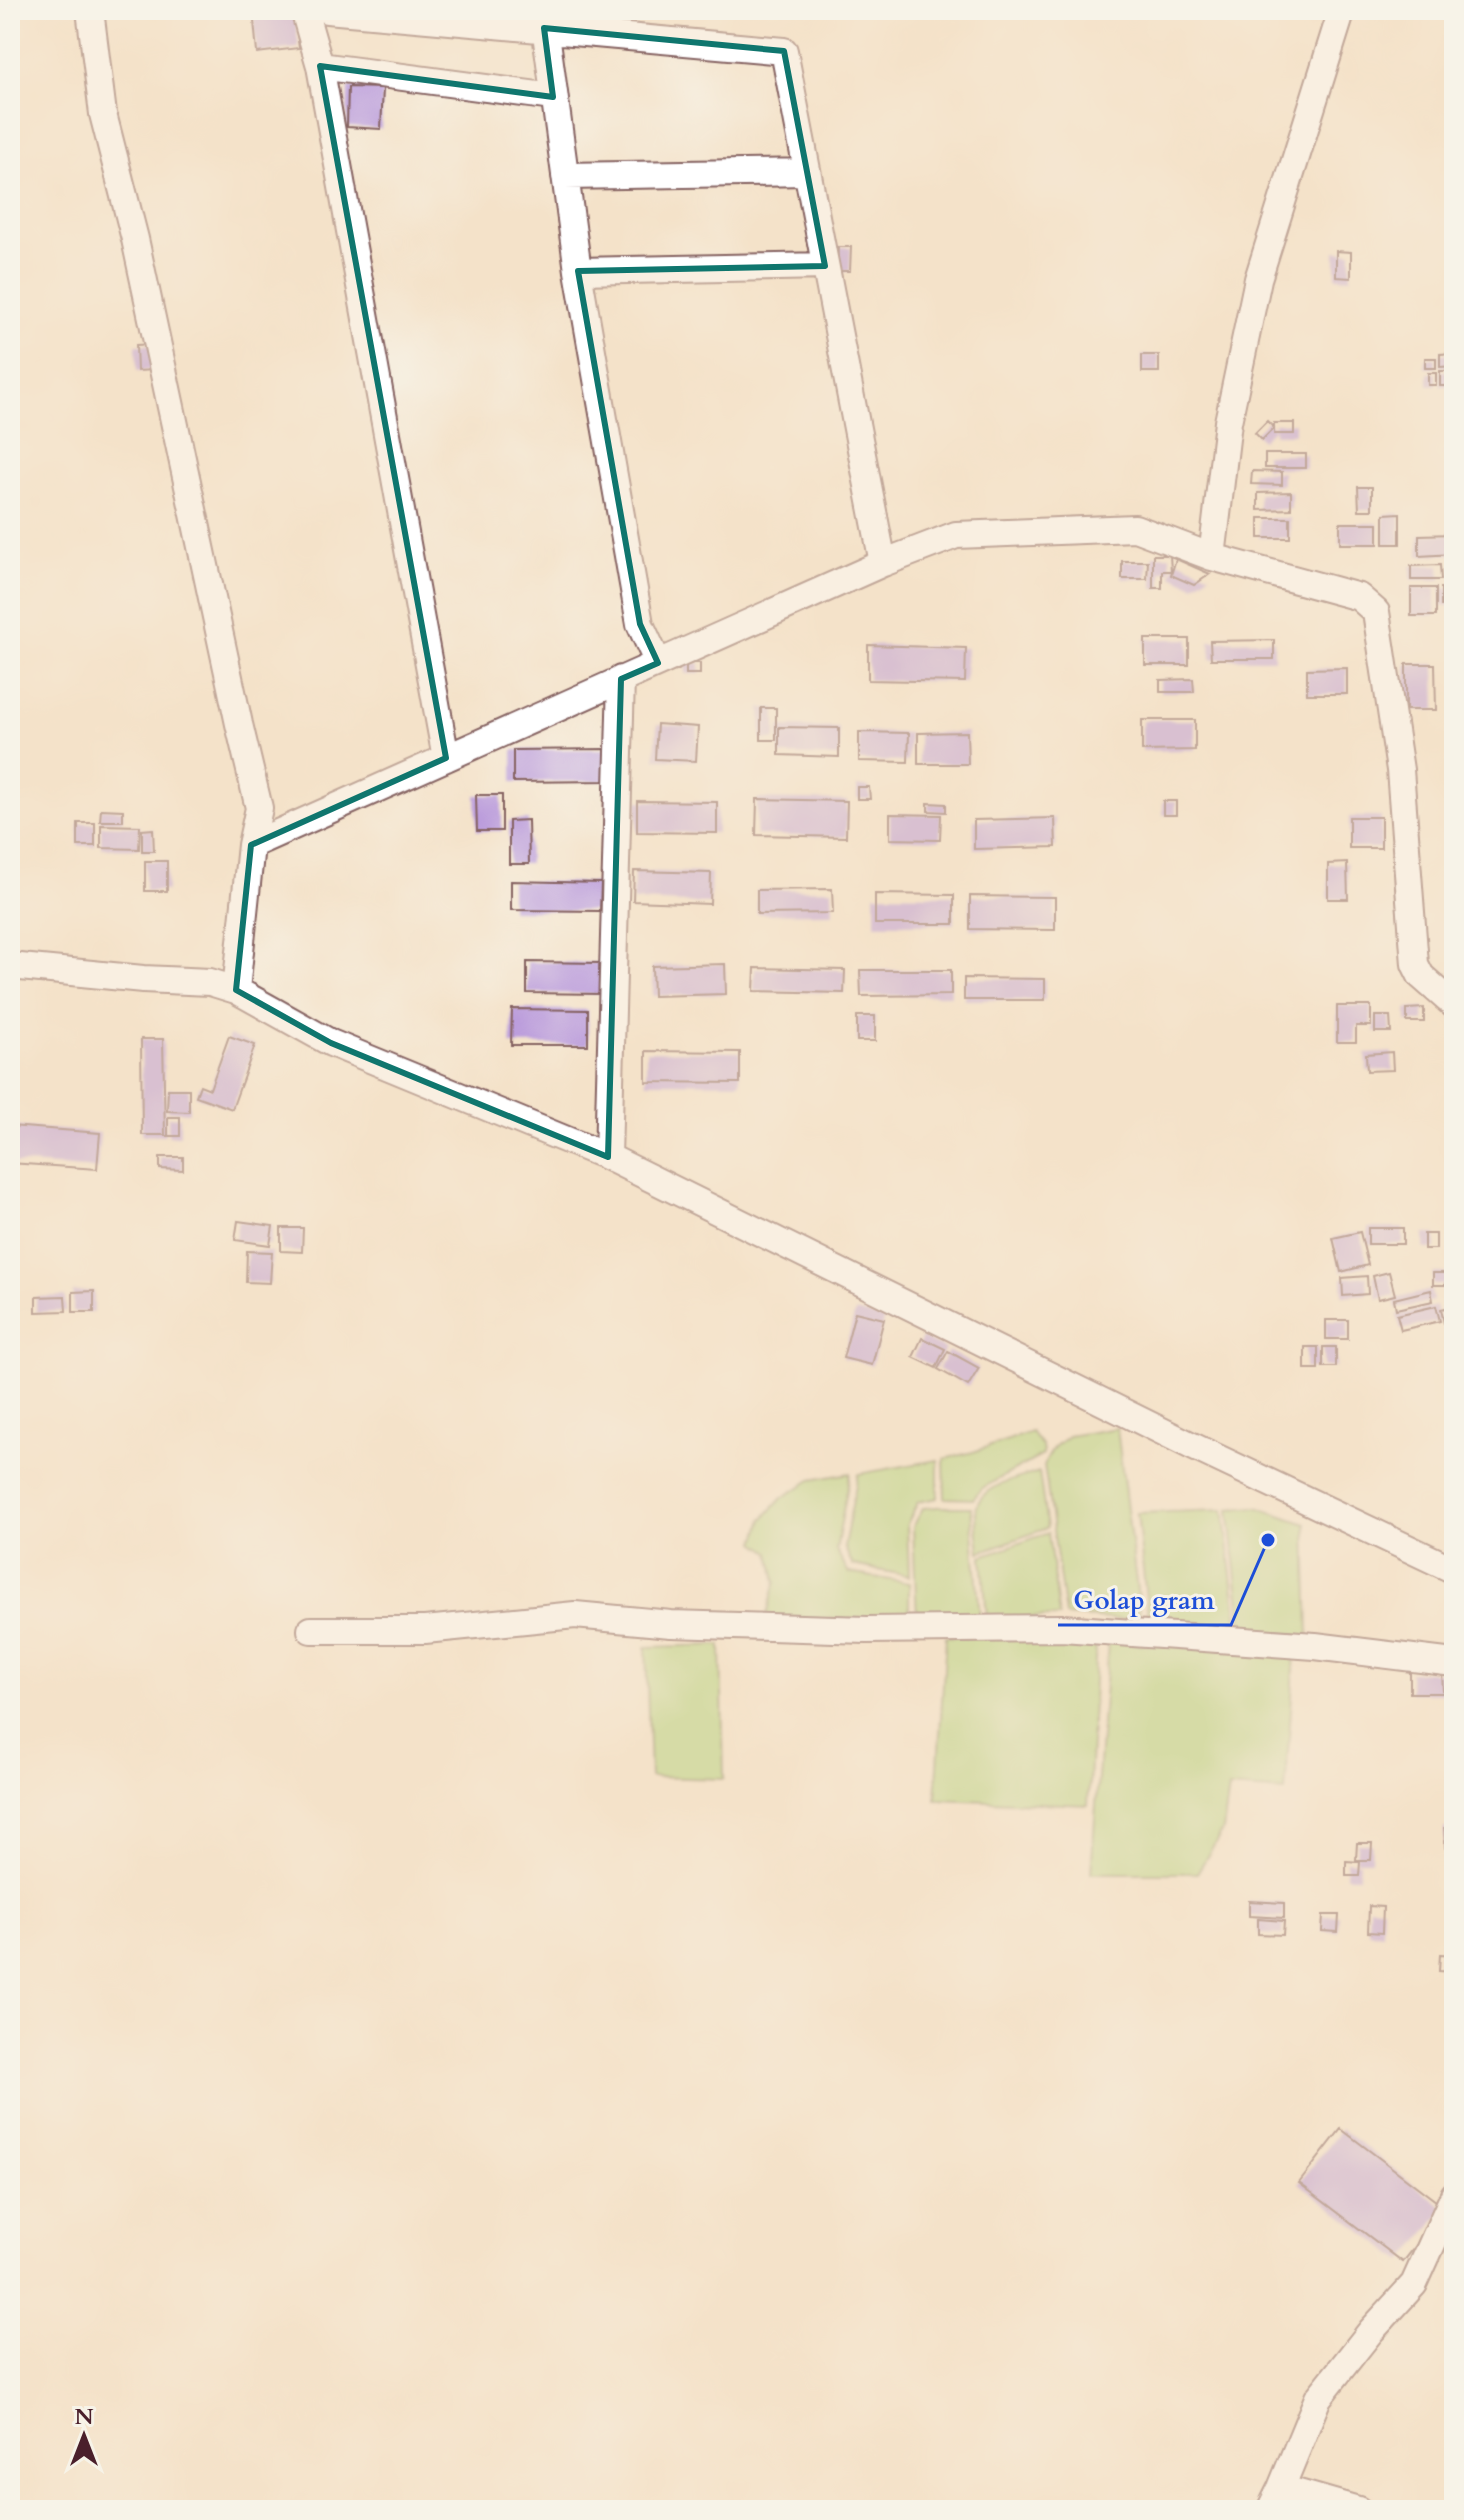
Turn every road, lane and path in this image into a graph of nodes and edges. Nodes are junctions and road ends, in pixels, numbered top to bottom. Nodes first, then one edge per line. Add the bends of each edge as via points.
1 (90, 10) edge
2 (304, 10) edge
3 (327, 10) edge
4 (1342, 10) edge
5 (543, 19) edge
6 (320, 66) junction
7 (553, 97) junction
8 (807, 172) junction
9 (565, 176) junction
10 (825, 266) junction
11 (578, 271) junction
12 (1212, 557) junction
13 (883, 563) junction
14 (658, 663) junction
15 (621, 679) junction
16 (446, 758) junction
17 (251, 845) junction
18 (10, 966) edge
19 (236, 990) junction
20 (1454, 1005) edge
21 (608, 1157) junction
22 (1454, 1570) edge
23 (311, 1630) dead end
24 (1454, 1663) edge
25 (1454, 2195) edge
26 (1276, 2499) edge
27 (1358, 2510) edge

1 - 17 street via 103,114 259,808
2 - 6 street
3 - 5 street
4 - 12 street via 1258,279 1228,422
5 - 7 street
5 - 8 street via 784,51
6 - 7 street
6 - 16 street
7 - 9 street
8 - 9 street
8 - 10 street
9 - 11 street
10 - 11 street
10 - 13 street
11 - 14 street via 640,624
12 - 13 street via 1135,528 956,535
12 - 20 street via 1359,597 1376,612 1400,770 1415,964
13 - 14 street
14 - 15 street
15 - 16 street
15 - 21 street
16 - 17 street
17 - 19 street
18 - 19 street via 210,982
19 - 21 street via 331,1043
21 - 22 street
23 - 24 street via 425,1630 575,1615 671,1624 867,1630 1062,1628 1315,1646
25 - 26 street via 1414,2284 1318,2398
26 - 27 street

